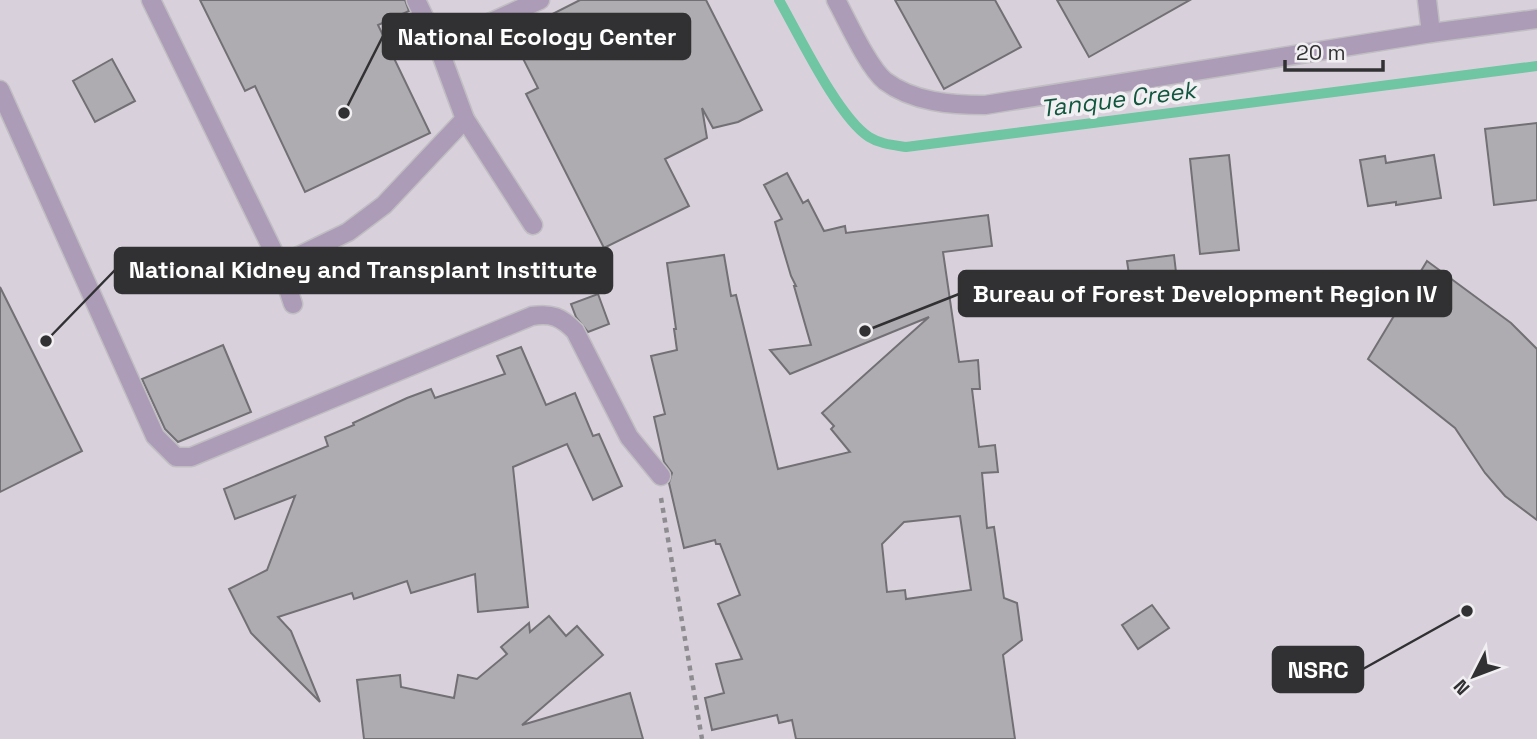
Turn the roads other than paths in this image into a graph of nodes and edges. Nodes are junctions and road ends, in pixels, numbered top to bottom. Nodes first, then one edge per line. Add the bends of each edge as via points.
1 (151, 0) edge
2 (416, 0) edge
3 (540, 0) edge
4 (836, 0) edge
5 (1427, 0) edge
6 (1537, 19) edge
7 (1431, 33) junction
8 (438, 46) junction
9 (0, 90) edge
10 (465, 119) junction
11 (533, 225) dead end
12 (280, 265) junction
13 (293, 304) dead end
14 (661, 476) road end

1 - 12 lane
2 - 8 lane
3 - 8 lane
4 - 7 lane via 883,80 949,105 985,105
5 - 7 lane
6 - 7 lane
8 - 10 lane
9 - 14 lane via 155,436 176,457 191,457 548,313 575,331 629,437
10 - 11 lane
10 - 12 lane via 384,205 348,232
12 - 13 lane

